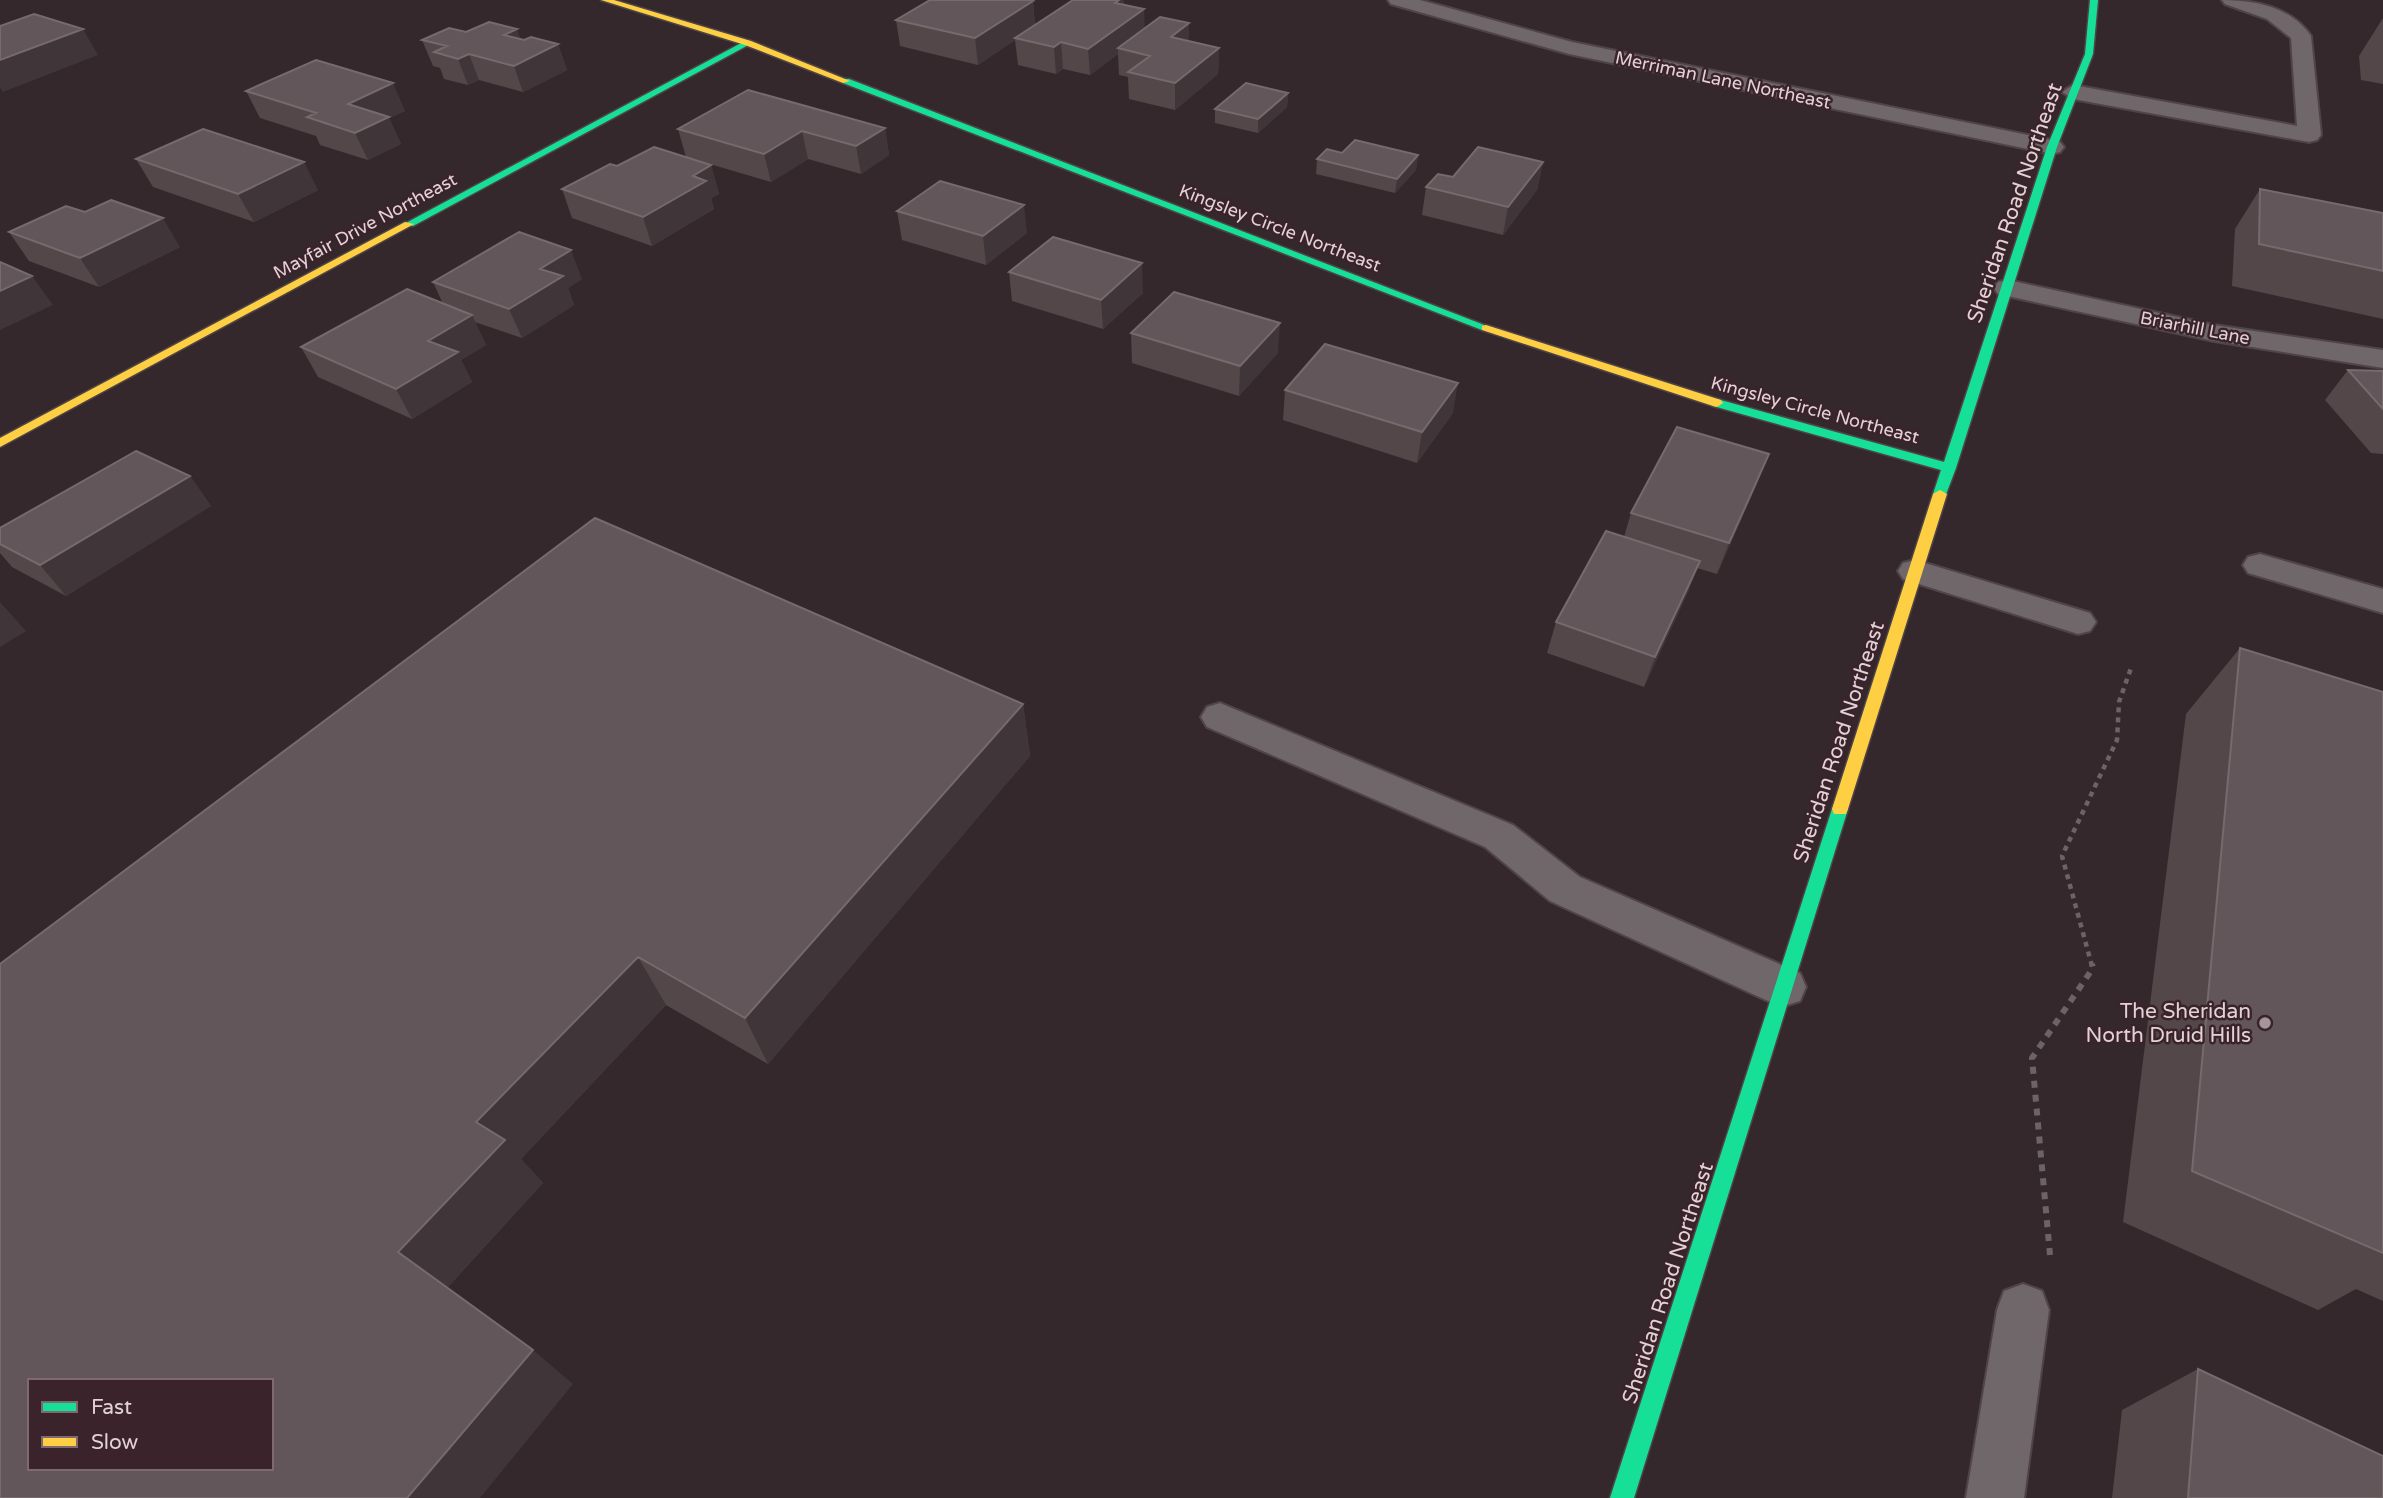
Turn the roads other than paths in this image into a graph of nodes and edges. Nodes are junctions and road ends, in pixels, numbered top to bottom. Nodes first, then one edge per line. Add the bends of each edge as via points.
1 (605, 0) edge
2 (1398, 0) edge
3 (2094, 0) edge
4 (2232, 0) edge
5 (748, 43) junction
6 (2073, 92) junction
7 (2052, 147) junction
8 (2008, 288) junction
9 (2383, 359) edge
10 (0, 443) edge
11 (1950, 468) junction
12 (2260, 565) dead end
13 (1915, 571) junction
14 (2383, 601) edge
15 (2078, 622) dead end
16 (1220, 717) dead end
17 (1784, 987) junction
18 (2023, 1310) road end
19 (1622, 1498) edge
20 (1995, 1498) edge

1 - 5 street, Kingsley Circle Northeast
2 - 7 street, Merriman Lane Northeast via 1569,48
3 - 6 street, Sheridan Road Northeast via 2089,54
4 - 6 street via 2274,15 2301,36 2309,135
5 - 10 street, Mayfair Drive Northeast
5 - 11 street, Kingsley Circle Northeast via 1508,337 1687,395
6 - 7 street, Sheridan Road Northeast
7 - 8 street, Sheridan Road Northeast
8 - 9 street, Briarhill Lane via 2214,333
8 - 11 street, Sheridan Road Northeast
11 - 13 street, Sheridan Road Northeast
12 - 14 street
13 - 15 street
13 - 17 street, Sheridan Road Northeast
16 - 17 street via 1499,836 1565,889
17 - 19 street, Sheridan Road Northeast
18 - 20 street

